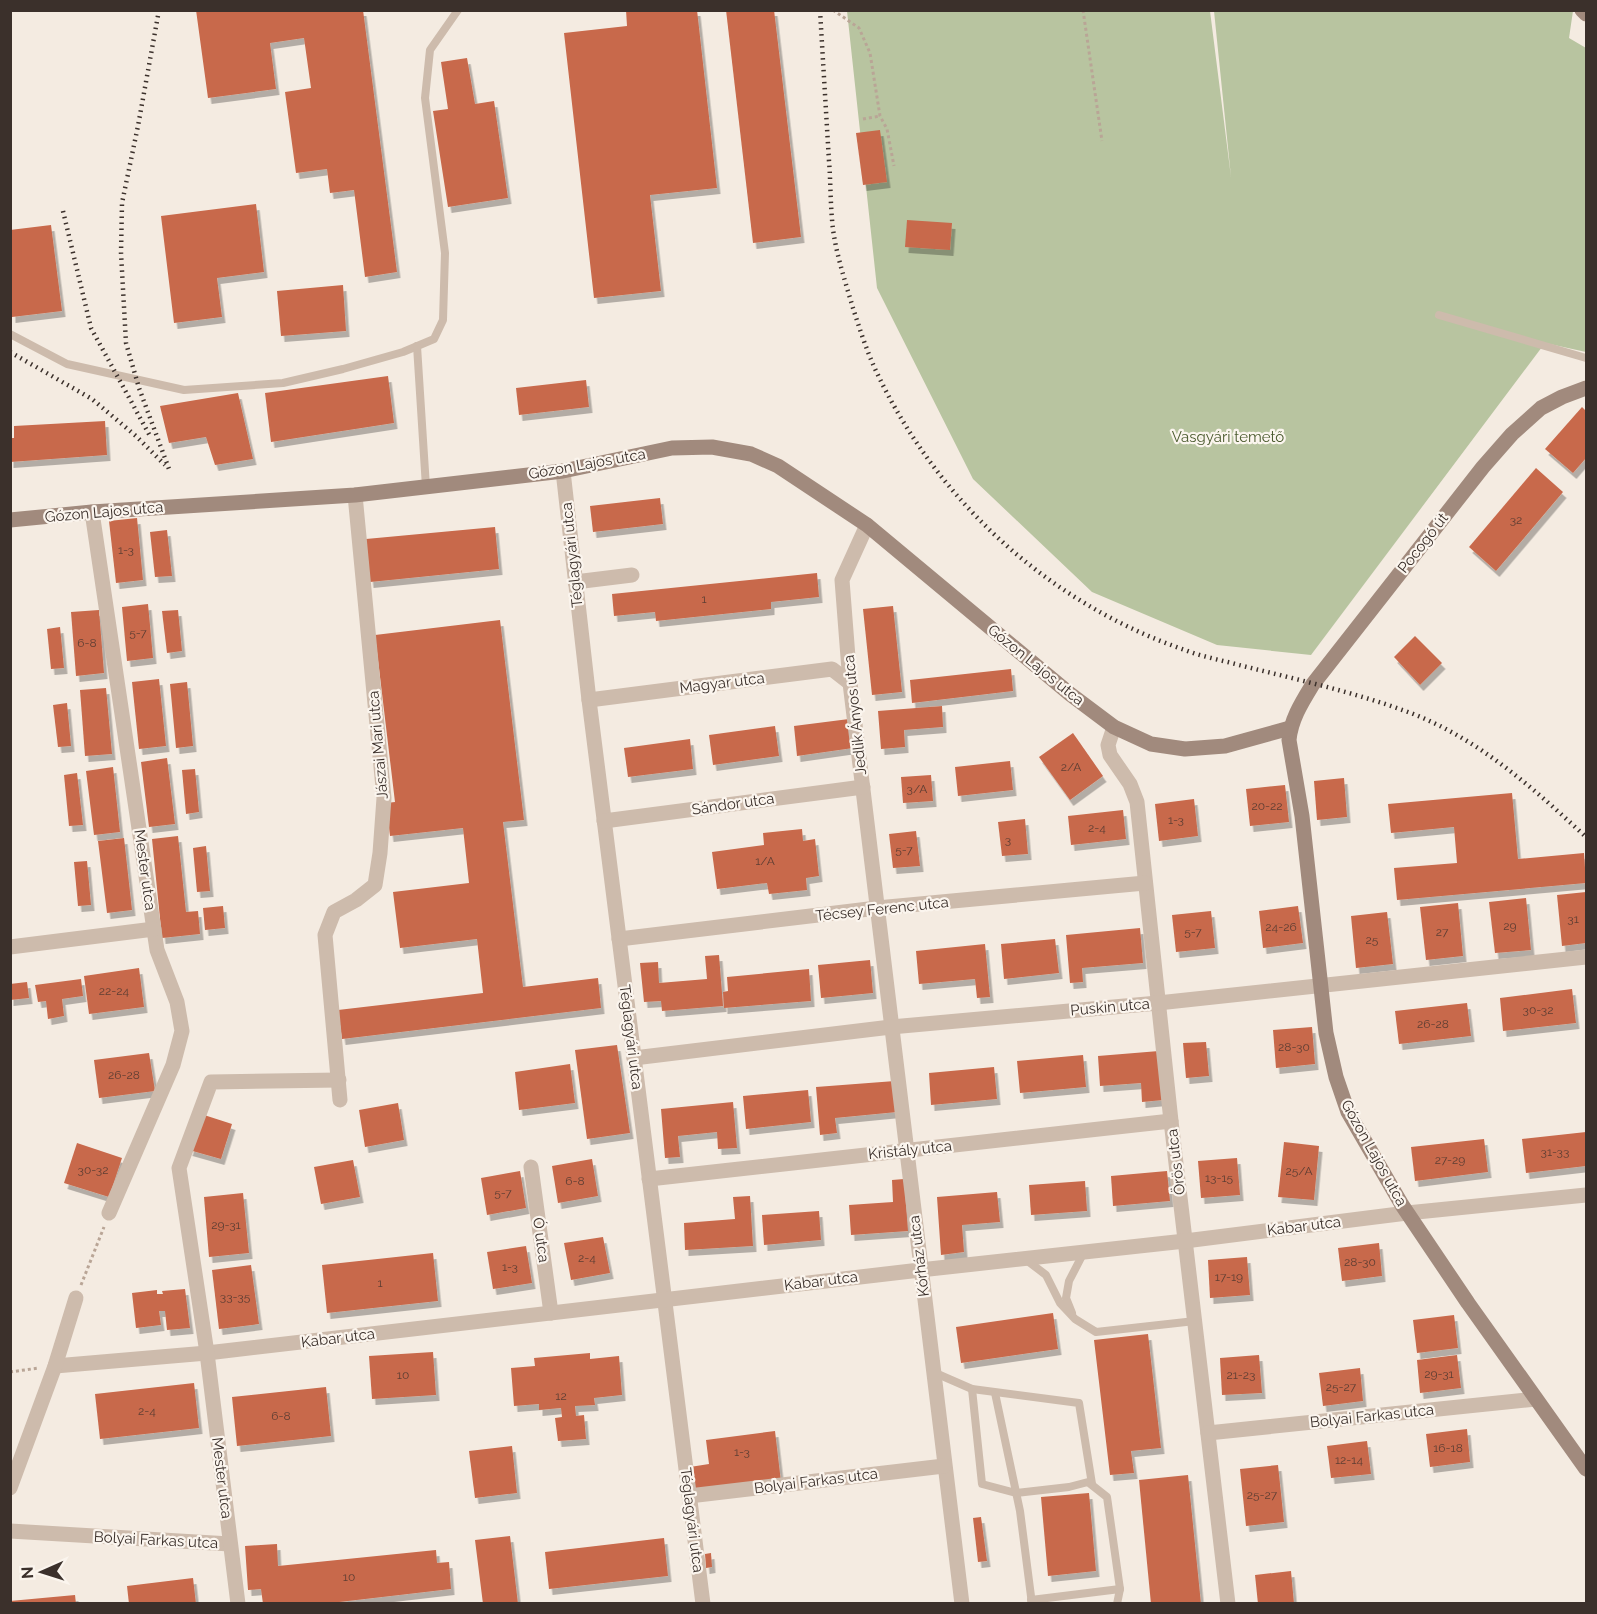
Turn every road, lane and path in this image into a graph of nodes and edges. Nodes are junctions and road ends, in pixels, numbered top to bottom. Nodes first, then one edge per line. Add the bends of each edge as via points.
1 (458, 10) edge
2 (833, 10) edge
3 (1083, 10) edge
4 (1582, 10) edge
5 (1587, 14) edge
6 (880, 116) junction
7 (863, 119) dead end
8 (1102, 141) dead end
9 (894, 166) dead end
10 (1439, 315) dead end
11 (10, 334) edge
12 (417, 346) junction
13 (1587, 358) edge
14 (1587, 388) edge
15 (563, 471) junction
16 (426, 487) junction
17 (355, 495) junction
18 (92, 512) junction
19 (10, 520) edge
20 (867, 525) junction
21 (632, 575) dead end
22 (575, 582) junction
23 (850, 683) junction
24 (589, 700) junction
25 (1114, 728) junction
26 (1290, 728) junction
27 (862, 787) junction
28 (604, 821) junction
29 (1145, 883) junction
30 (877, 908) junction
31 (154, 929) junction
32 (619, 939) junction
33 (10, 947) edge
34 (1587, 957) edge
35 (1321, 986) junction
36 (1158, 1003) junction
37 (891, 1027) junction
38 (634, 1058) junction
39 (339, 1080) junction
40 (340, 1100) dead end
41 (1172, 1121) junction
42 (906, 1150) junction
43 (531, 1167) dead end
44 (649, 1179) junction
45 (1587, 1195) edge
46 (109, 1213) joint
47 (1407, 1213) junction
48 (1185, 1241) junction
49 (1084, 1252) junction
50 (1025, 1258) junction
51 (920, 1270) junction
52 (76, 1298) joint
53 (664, 1300) junction
54 (550, 1313) junction
55 (1075, 1319) junction
56 (1195, 1321) junction
57 (207, 1353) junction
58 (55, 1366) junction
59 (10, 1372) edge
60 (932, 1372) junction
61 (972, 1389) junction
62 (995, 1393) junction
63 (1536, 1399) junction
64 (1208, 1433) junction
65 (944, 1466) junction
66 (1587, 1469) edge
67 (1092, 1484) junction
68 (10, 1488) edge
69 (1016, 1493) junction
70 (689, 1496) junction
71 (10, 1531) edge
72 (230, 1544) junction
73 (1120, 1589) junction
74 (1031, 1602) edge
75 (238, 1604) edge
76 (703, 1604) edge
77 (962, 1604) edge
78 (1117, 1604) edge
79 (1228, 1604) edge

1 - 12 lane via 430,50 425,98 445,253 442,320 434,339
2 - 6 path via 859,28 870,52
3 - 8 path
4 - 5 street
6 - 7 path
6 - 9 path via 887,129
10 - 13 lane
11 - 12 lane via 67,364 184,390 283,383
12 - 16 lane
14 - 26 street, Pocogó út via 1541,408 1483,467 1313,684
15 - 16 street, Gózon Lajos utca
15 - 20 street, Gózon Lajos utca via 672,448 712,447 741,452 778,466
15 - 22 street, Téglagyári utca
16 - 17 street, Gózon Lajos utca
17 - 18 street, Gózon Lajos utca
17 - 39 street, Jászai Mari utca via 384,798 375,885 334,912 325,935
18 - 19 street, Gózon Lajos utca
18 - 31 street, Mester utca
20 - 23 street, Jedlik Ányos utca via 842,580
20 - 25 street, Gózon Lajos utca
21 - 22 street
22 - 24 street, Téglagyári utca
23 - 24 street, Magyar utca via 832,669
23 - 27 street, Jedlik Ányos utca
24 - 28 street, Téglagyári utca
25 - 26 street, Gózon Lajos utca via 1151,744 1185,749 1225,746
25 - 29 street, Örös utca via 1108,745 1110,755 1137,802
26 - 35 street, Gózon Lajos utca
27 - 28 street, Sándor utca
27 - 30 street, Jedlik Ányos utca
28 - 32 street, Téglagyári utca
29 - 30 street, Técsey Ferenc utca
29 - 36 street, Örös utca
30 - 32 street, Técsey Ferenc utca
30 - 37 street, Kórház utca
31 - 33 street
31 - 46 street, Mester utca via 182,1031 172,1065
32 - 38 street, Téglagyári utca
34 - 35 street, Puskin utca
35 - 36 street, Puskin utca
35 - 47 street, Gózon Lajos utca via 1326,1033 1348,1112
36 - 37 street, Puskin utca
36 - 41 street, Örös utca
37 - 38 street, Puskin utca
37 - 42 street, Kórház utca
38 - 44 street, Téglagyári utca
39 - 40 street, Jászai Mari utca
39 - 57 street, Mester utca via 211,1082 179,1168
41 - 42 street, Kristály utca
41 - 48 street, Örös utca
42 - 44 street, Kristály utca
42 - 51 street, Kórház utca
43 - 54 street, Ó utca
44 - 53 street, Téglagyári utca
45 - 47 street, Kabar utca
46 - 52 path
47 - 48 street, Kabar utca
47 - 63 street, Gózon Lajos utca
48 - 49 street, Kabar utca
48 - 56 street, Örös utca
49 - 50 street, Kabar utca
49 - 55 lane via 1069,1281 1066,1298
50 - 51 street, Kabar utca
50 - 55 lane via 1046,1275 1060,1303
51 - 53 street, Kabar utca
51 - 60 street, Kórház utca
52 - 58 street
53 - 54 street, Kabar utca
53 - 70 street, Téglagyári utca
54 - 57 street, Kabar utca
55 - 56 lane via 1096,1332
56 - 64 street, Örös utca
57 - 58 street, Kabar utca
57 - 72 street, Mester utca
58 - 59 path
58 - 68 street
60 - 61 lane
60 - 65 street, Kórház utca
61 - 62 lane
61 - 69 lane via 982,1484
62 - 67 lane via 1079,1402
62 - 69 lane
63 - 64 street, Bolyai Farkas utca
63 - 66 street, Gózon Lajos utca
64 - 79 street, Örös utca
65 - 70 street, Bolyai Farkas utca
65 - 77 street, Kórház utca
67 - 69 lane
67 - 73 lane via 1107,1497
69 - 74 lane
70 - 76 street, Téglagyári utca
71 - 72 street, Bolyai Farkas utca
72 - 75 street, Mester utca
73 - 74 lane
73 - 78 lane

